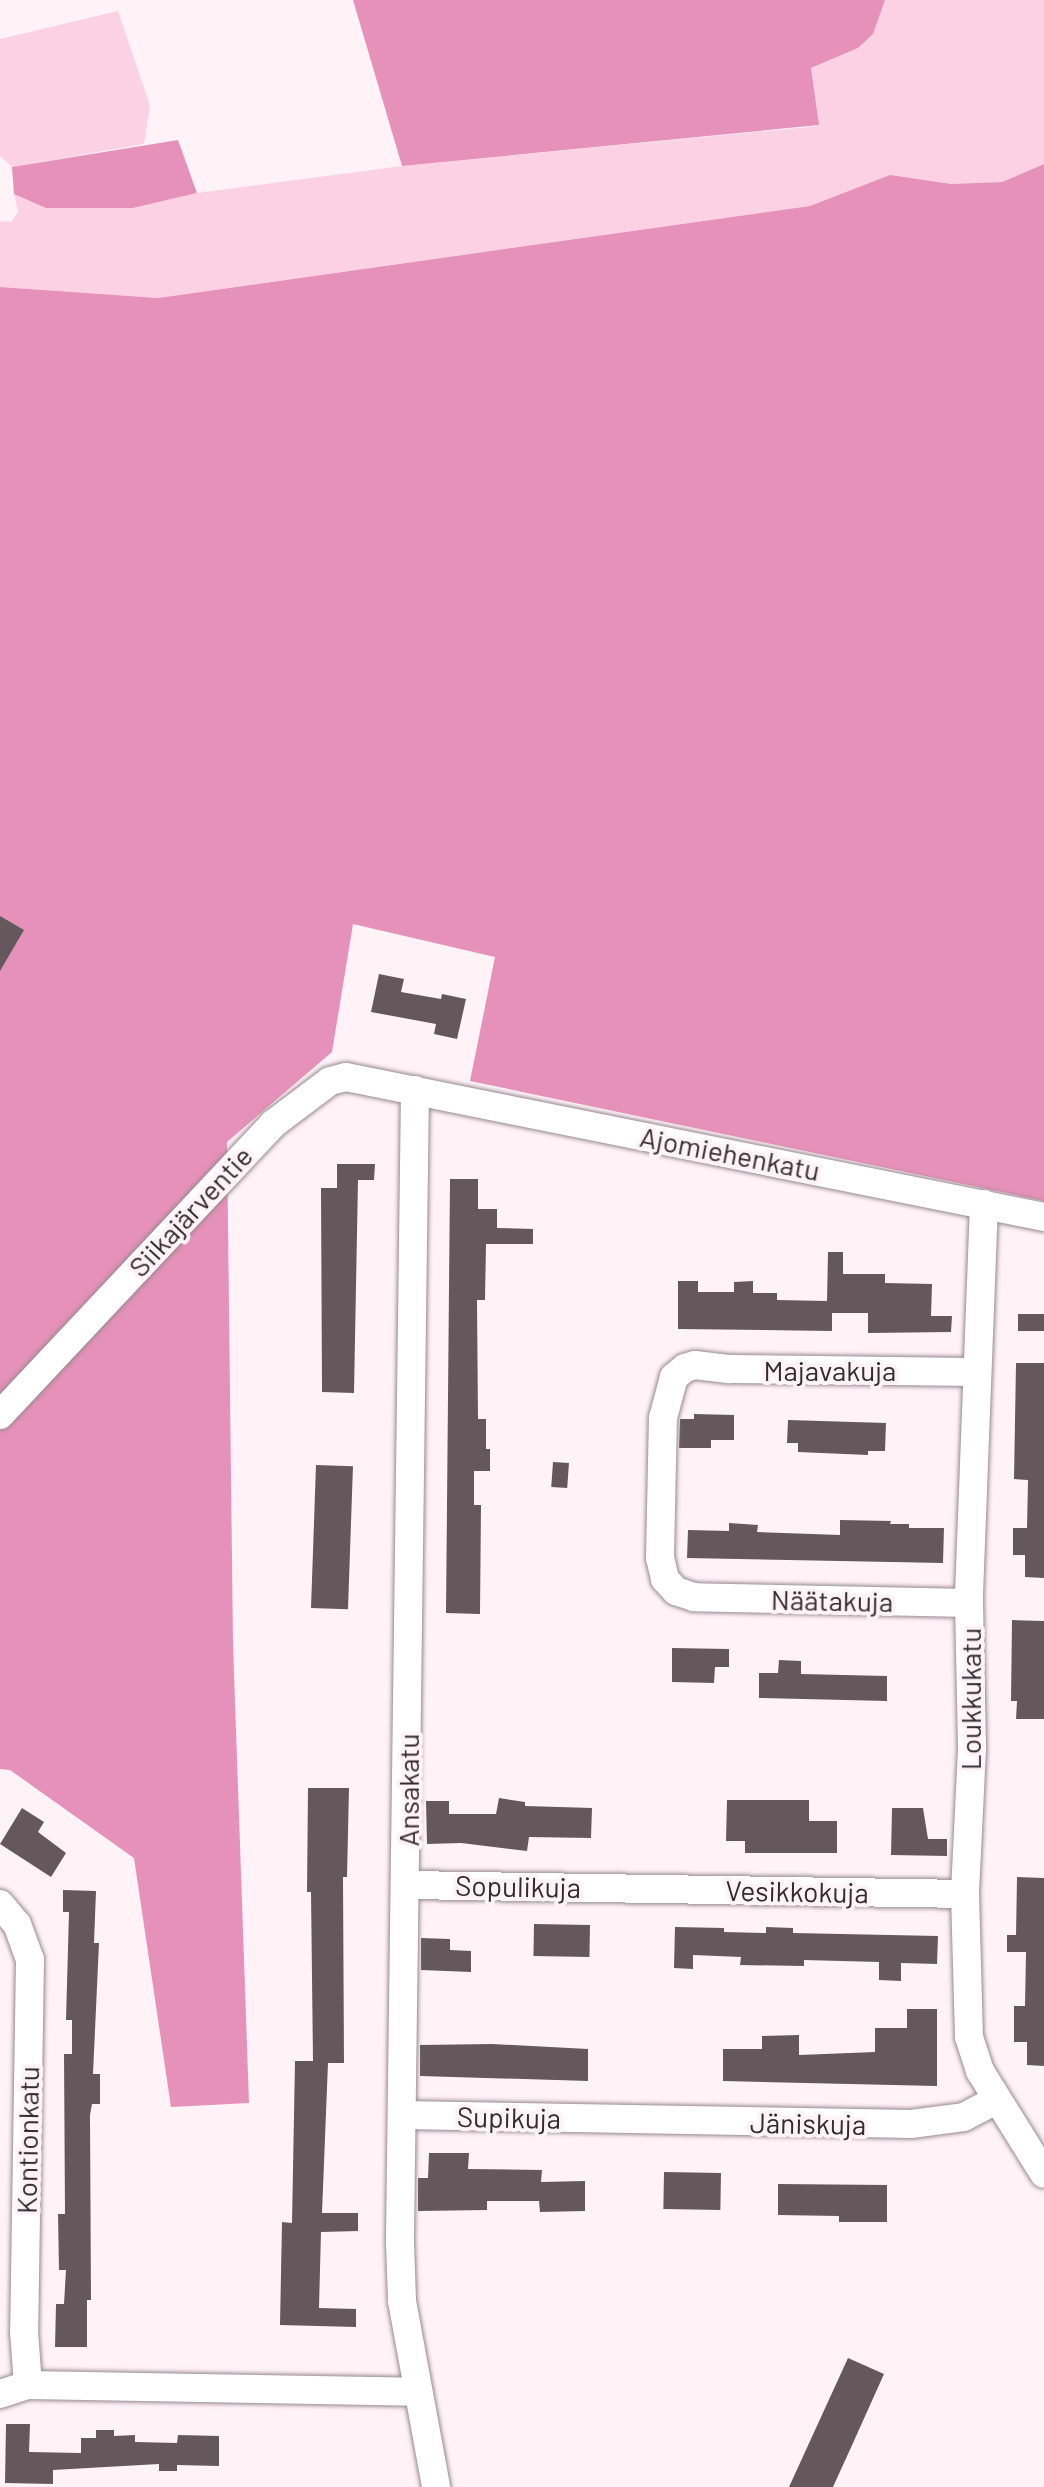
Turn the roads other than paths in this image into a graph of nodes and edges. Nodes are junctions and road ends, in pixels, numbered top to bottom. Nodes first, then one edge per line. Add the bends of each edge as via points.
1 (415, 1090) junction
2 (984, 1204) junction
3 (1044, 1217) edge
4 (977, 1372) junction
5 (0, 1415) edge
6 (694, 1597) joint
7 (969, 1603) junction
8 (407, 1885) junction
9 (629, 1888) joint
10 (965, 1894) junction
11 (0, 1904) edge
12 (996, 2100) junction
13 (403, 2115) junction
14 (615, 2119) joint
15 (1044, 2174) edge
16 (28, 2385) junction
17 (416, 2392) junction
18 (0, 2394) edge
19 (436, 2487) edge

1 - 2 street, Ajomiehenkatu
1 - 5 street, Siikajärventie via 339,1078 273,1124
1 - 8 street, Ansakatu
2 - 3 street, Ajomiehenkatu
2 - 4 street, Loukkukatu
4 - 6 street, Majavakuja via 685,1368 674,1377 664,1403 660,1558 670,1587
4 - 7 street, Loukkukatu
6 - 7 street, Näätakuja
7 - 10 street, Loukkukatu via 972,1749
8 - 9 street, Sopulikuja
8 - 13 street, Ansakatu
9 - 10 street, Vesikkokuja
10 - 12 street, Loukkukatu via 969,2037
11 - 16 street, Kontionkatu via 23,1935 30,1959 24,2319
12 - 14 street, Jäniskuja via 964,2117 911,2124
12 - 15 street, Loukkukatu
13 - 14 street, Supikuja
13 - 17 street, Ansakatu via 402,2301
16 - 17 street
16 - 18 street
17 - 19 street, Ansakatu

